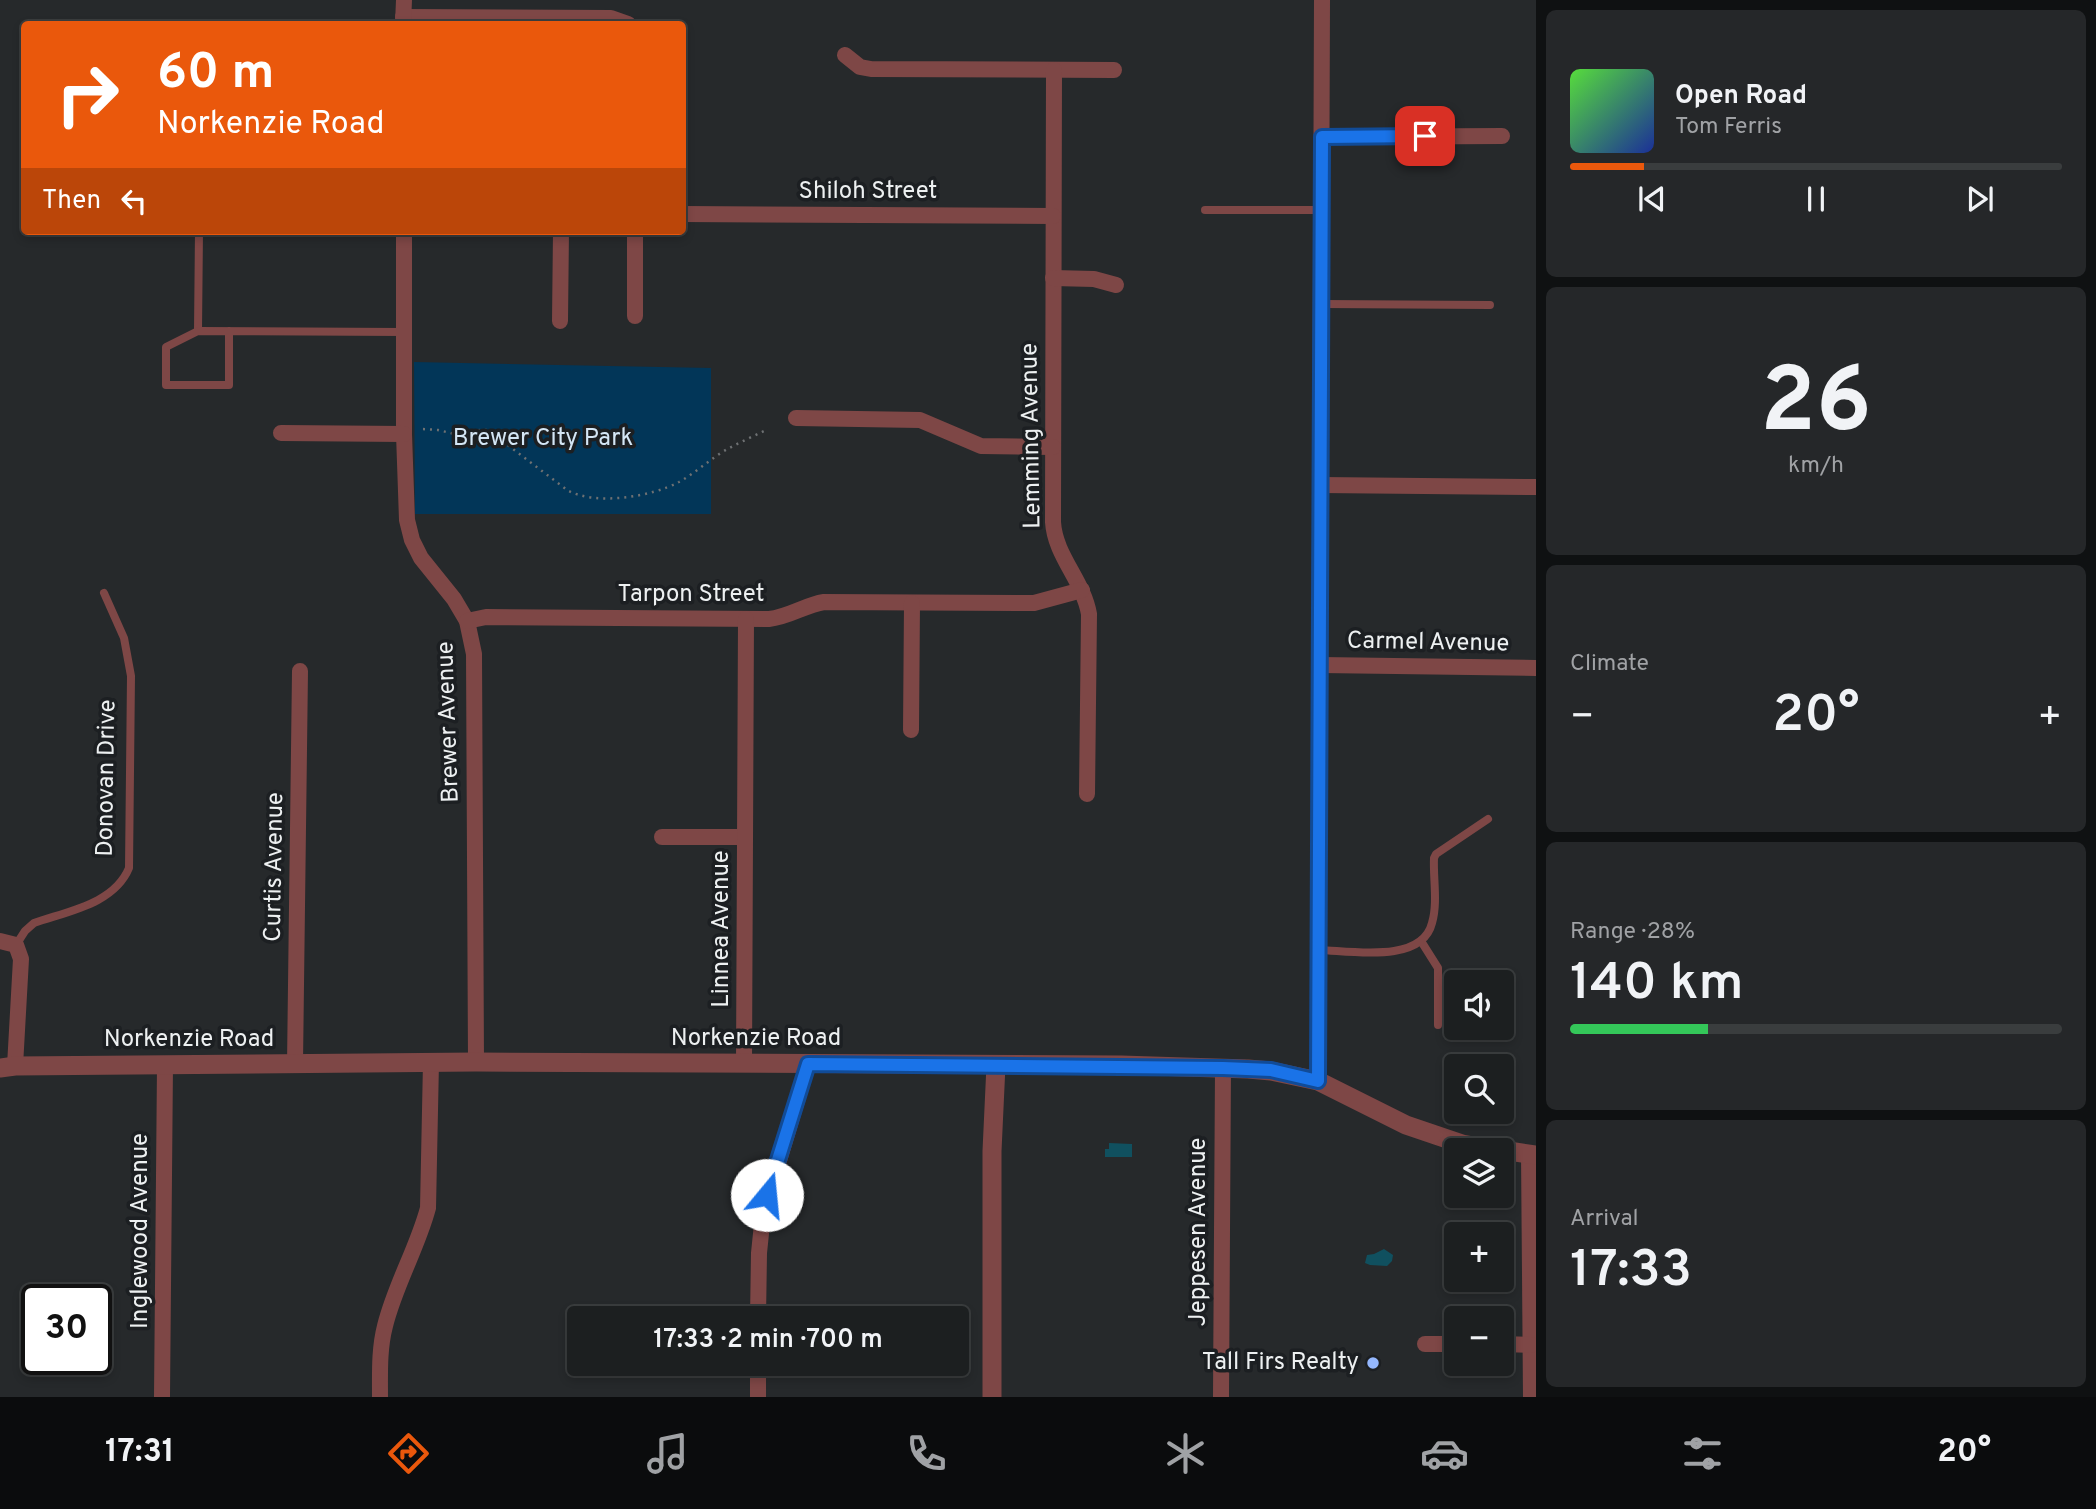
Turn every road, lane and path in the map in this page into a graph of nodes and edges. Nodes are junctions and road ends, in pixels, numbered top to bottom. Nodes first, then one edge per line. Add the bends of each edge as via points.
1 (404, 0) edge
2 (1322, 0) edge
3 (404, 21) edge
4 (620, 21) edge
5 (845, 55) dead end
6 (1054, 70) junction
7 (1114, 70) dead end
8 (1502, 136) dead end
9 (1322, 137) junction
10 (1205, 210) dead end
11 (1321, 210) junction
12 (686, 214) edge
13 (1054, 216) junction
14 (199, 235) edge
15 (404, 235) edge
16 (561, 235) edge
17 (635, 235) edge
18 (1054, 278) junction
19 (1116, 285) dead end
20 (1321, 304) junction
21 (1490, 305) dead end
22 (635, 316) dead end
23 (560, 321) dead end
24 (198, 331) junction
25 (229, 331) junction
26 (404, 332) junction
27 (796, 418) dead end
28 (423, 429) dead end
29 (768, 429) dead end
30 (281, 433) dead end
31 (404, 434) junction
32 (1053, 447) junction
33 (1320, 485) junction
34 (1536, 487) edge
35 (1082, 590) junction
36 (104, 593) dead end
37 (912, 603) junction
38 (746, 619) junction
39 (467, 621) junction
40 (1320, 665) junction
41 (1536, 667) edge
42 (300, 671) dead end
43 (911, 730) dead end
44 (1087, 794) dead end
45 (1488, 820) dead end
46 (662, 836) dead end
47 (745, 837) junction
48 (0, 941) edge
49 (1421, 941) junction
50 (16, 945) junction
51 (1320, 950) junction
52 (1438, 1024) dead end
53 (431, 1062) junction
54 (476, 1062) junction
55 (295, 1064) junction
56 (744, 1064) junction
57 (808, 1064) junction
58 (165, 1065) junction
59 (996, 1065) junction
60 (7, 1067) edge
61 (1223, 1068) junction
62 (1318, 1081) junction
63 (1444, 1138) edge
64 (1514, 1152) edge
65 (1533, 1155) edge
66 (758, 1306) edge
67 (1425, 1344) dead end
68 (1444, 1344) edge
69 (1514, 1345) edge
70 (1531, 1345) junction
71 (758, 1376) edge
72 (162, 1397) edge
73 (380, 1397) edge
74 (758, 1397) edge
75 (992, 1397) edge
76 (1221, 1397) edge
77 (1531, 1397) edge

1 - 3 street
2 - 9 street
3 - 4 street
5 - 6 street via 871,69
6 - 7 street
6 - 13 street, Lemming Avenue
8 - 9 street
9 - 11 street
10 - 11 lane
11 - 20 street
12 - 13 street, Shiloh Street
13 - 18 street, Lemming Avenue
14 - 24 lane
15 - 26 street, Brewer Avenue
16 - 23 street
17 - 22 street
18 - 19 street
18 - 32 street, Lemming Avenue
20 - 21 lane
20 - 33 street
24 - 25 lane
24 - 25 lane via 166,347 166,385 229,386
25 - 26 lane
26 - 31 street, Brewer Avenue
27 - 32 street via 920,420 981,446
28 - 29 path via 459,435 488,430 567,491 598,498 633,496 667,487
30 - 31 street
31 - 39 street, Brewer Avenue via 405,511 412,540
32 - 35 street, Lemming Avenue via 1054,532
33 - 34 street
33 - 40 street
35 - 37 street, Tarpon Street via 1034,603
35 - 44 street, Lemming Avenue via 1089,626
36 - 50 lane, Donovan Drive via 124,638 131,676 129,868 109,894 34,923
37 - 38 street, Tarpon Street via 824,602 778,618
37 - 43 street
38 - 39 street, Tarpon Street via 486,617
38 - 47 street, Linnea Avenue
39 - 54 street, Brewer Avenue via 474,654
40 - 41 street, Carmel Avenue
40 - 51 street
42 - 55 street, Curtis Avenue
45 - 49 lane via 1436,854 1433,922
46 - 47 street, Linnea Avenue
47 - 56 street, Linnea Avenue
48 - 50 street
49 - 51 lane via 1401,951
49 - 52 lane via 1438,968
50 - 60 street via 22,959
51 - 62 street
53 - 54 street, Norkenzie Road
53 - 55 street, Norkenzie Road
53 - 73 street via 428,1208 385,1325
54 - 56 street, Norkenzie Road
55 - 58 street, Norkenzie Road
56 - 57 street, Norkenzie Road
57 - 59 street, Norkenzie Road
57 - 66 street via 763,1214
58 - 60 street, Norkenzie Road
58 - 72 street, Inglewood Avenue
59 - 61 street, Norkenzie Road
59 - 75 street
61 - 62 street, Norkenzie Road via 1271,1070
61 - 76 street, Jeppesen Avenue
62 - 63 street, Norkenzie Road via 1406,1125
64 - 65 street, Norkenzie Road
65 - 70 street
67 - 68 street
69 - 70 street
70 - 77 street
71 - 74 street

